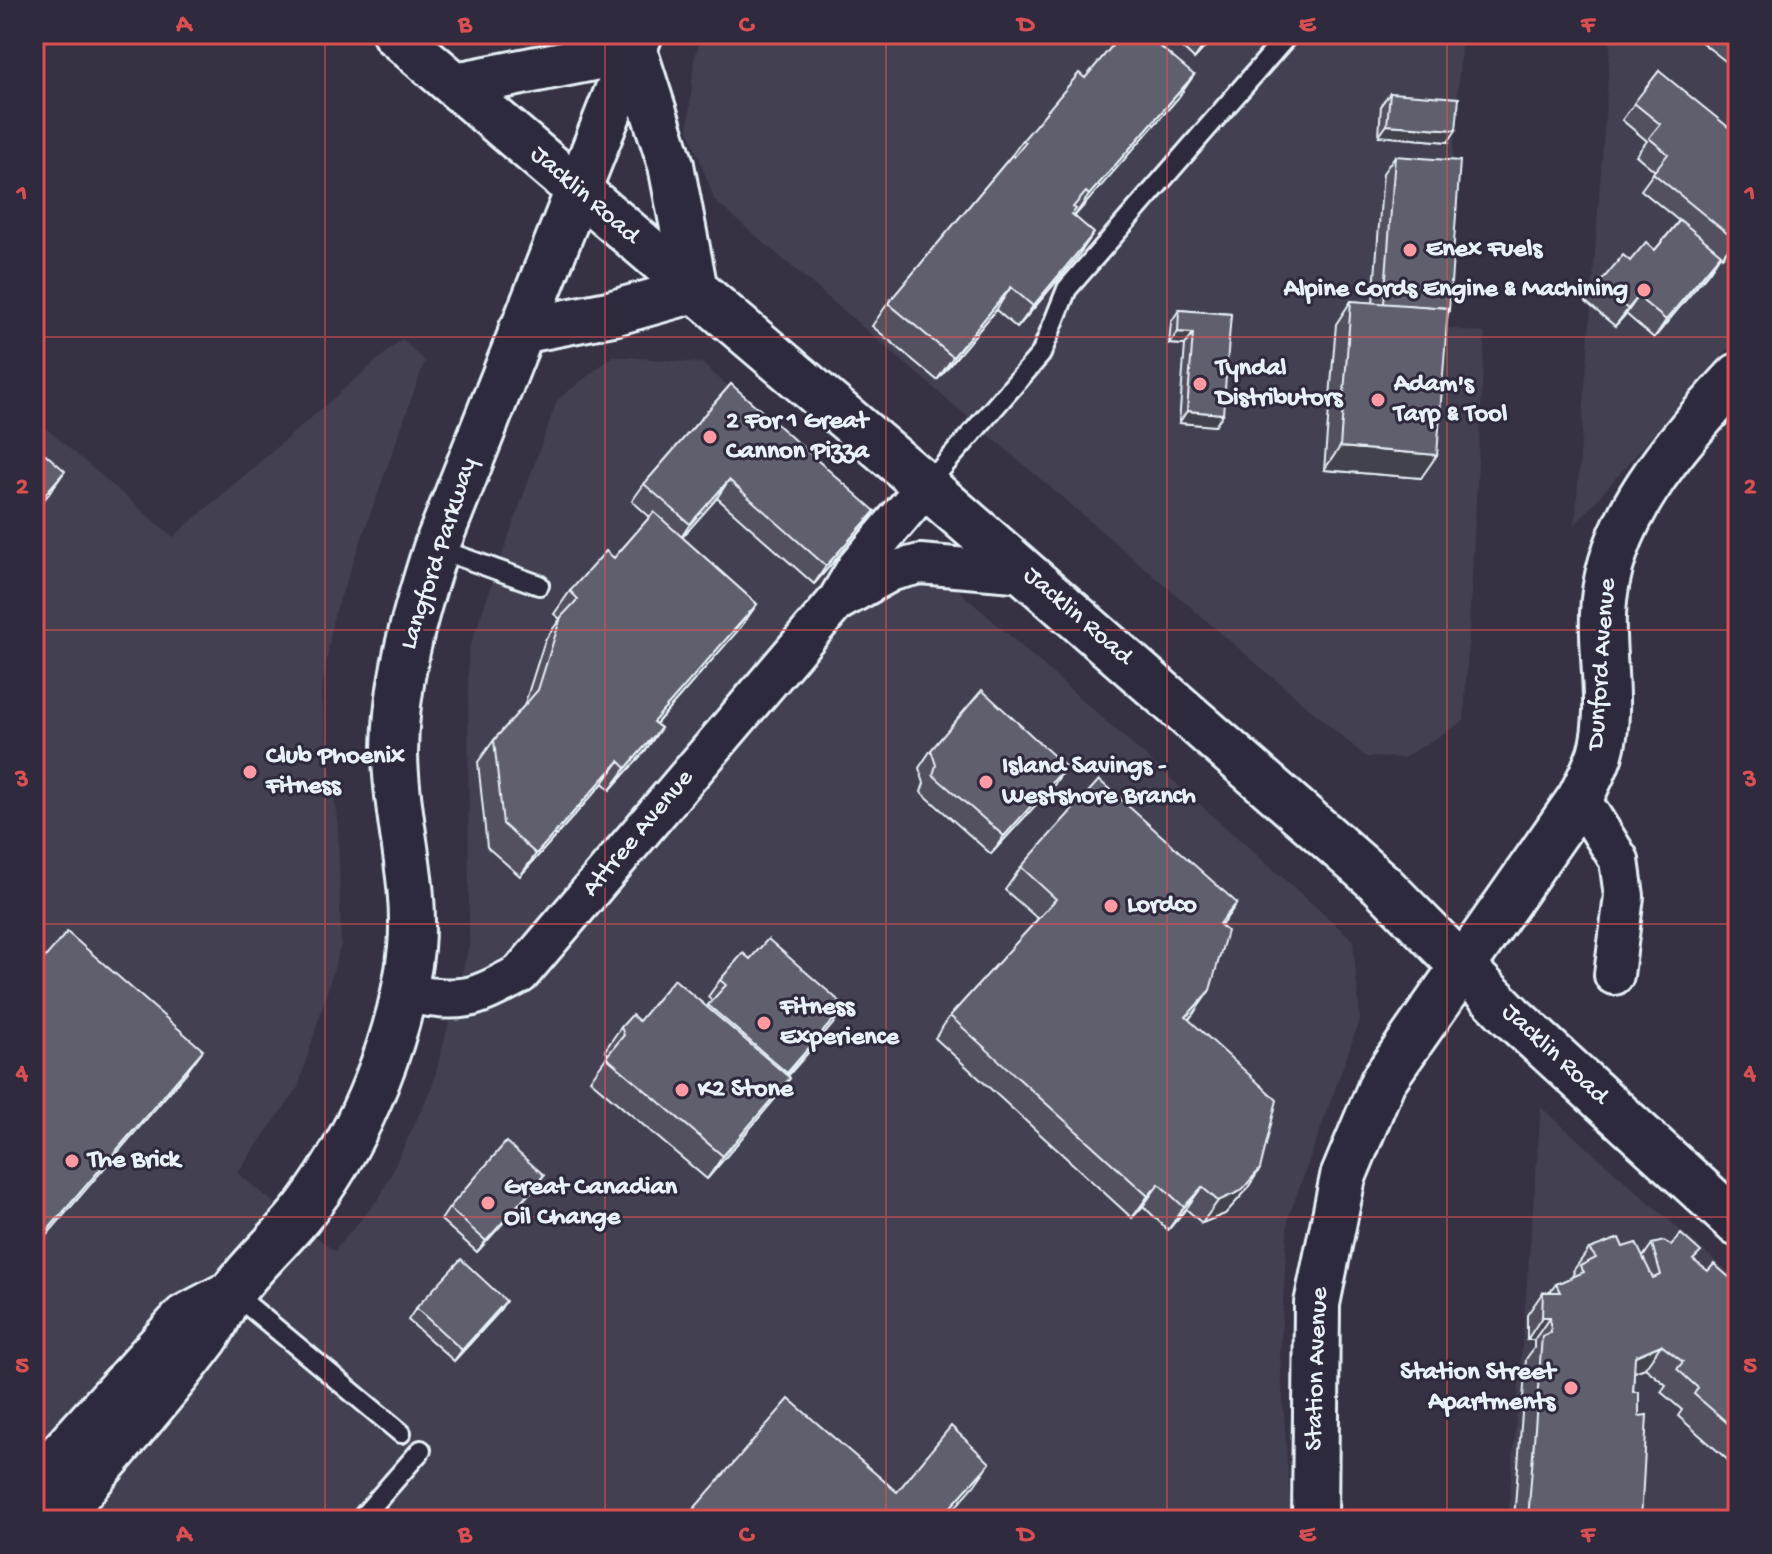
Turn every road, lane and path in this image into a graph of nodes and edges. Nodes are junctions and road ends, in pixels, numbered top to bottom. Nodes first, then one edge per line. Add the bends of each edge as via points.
1 (395, 34) edge
2 (1289, 34) edge
3 (637, 42) edge
4 (456, 85) junction
5 (578, 190) junction
6 (695, 290) junction
7 (521, 331) junction
8 (1738, 376) edge
9 (926, 486) junction
10 (436, 548) junction
11 (1026, 573) junction
12 (539, 585) dead end
13 (837, 601) junction
14 (1580, 798) junction
15 (1464, 967) junction
16 (1614, 975) dead end
17 (405, 994) junction
18 (1738, 1224) edge
19 (232, 1292) junction
20 (401, 1433) dead end
21 (421, 1450) dead end
22 (34, 1484) edge
23 (56, 1520) edge
24 (360, 1520) edge
25 (1315, 1520) edge

1 - 4 main road, Jacklin Road
2 - 9 lane via 1067,289 1041,354
3 - 4 main road
3 - 5 main road, Langford Parkway
3 - 6 main road via 671,165
4 - 5 main road, Jacklin Road
5 - 6 main road, Jacklin Road
5 - 7 main road, Langford Parkway
6 - 7 main road
6 - 9 main road, Jacklin Road
7 - 10 main road, Langford Parkway
8 - 14 main road, Dunford Avenue via 1673,451 1626,523 1603,612 1600,753
9 - 11 main road, Jacklin Road
9 - 13 street, Attree Avenue via 857,567
10 - 12 lane
10 - 17 main road, Langford Parkway via 409,632 395,757 413,894
11 - 13 street, Attree Avenue via 920,564 892,571
11 - 15 main road, Jacklin Road via 1381,884
13 - 17 street, Attree Avenue via 520,974 476,998
14 - 15 main road, Dunford Avenue
14 - 16 street via 1619,860 1624,896
15 - 18 main road, Jacklin Road
15 - 25 main road, Station Avenue via 1383,1081 1343,1177 1317,1304
17 - 19 main road, Langford Parkway via 384,1063 352,1132 310,1203
19 - 20 lane
19 - 22 main road, Langford Parkway via 185,1317
19 - 23 main road, Langford Parkway via 208,1335
21 - 24 lane

